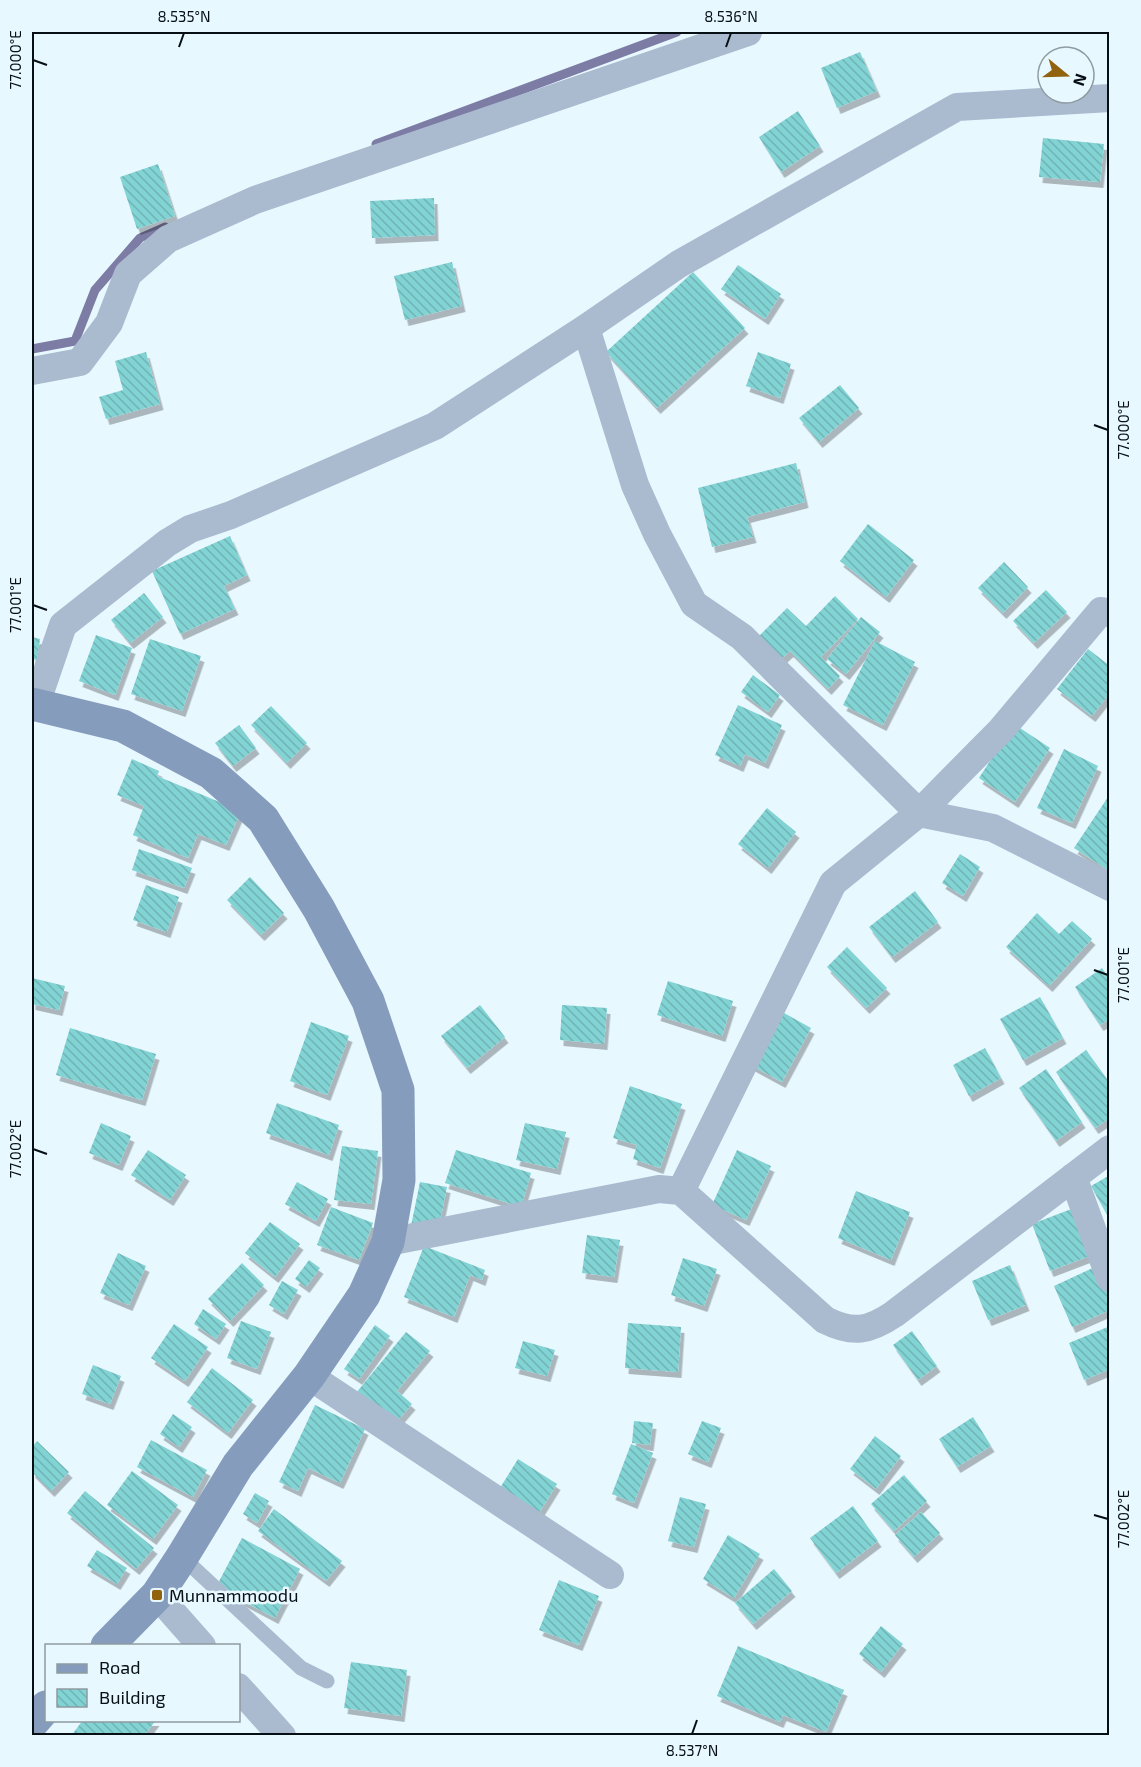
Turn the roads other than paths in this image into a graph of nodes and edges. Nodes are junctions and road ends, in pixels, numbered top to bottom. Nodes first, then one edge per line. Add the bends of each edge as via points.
1 (748, 32) edge
2 (1110, 98) edge
3 (586, 328) junction
4 (32, 371) edge
5 (1110, 613) edge
6 (34, 704) edge
7 (920, 813) junction
8 (1110, 887) edge
9 (1110, 1149) edge
10 (1073, 1177) junction
11 (681, 1191) junction
12 (388, 1242) junction
13 (1110, 1278) edge
14 (309, 1376) junction
15 (182, 1557) junction
16 (610, 1575) dead end
17 (157, 1595) junction
18 (109, 1644) edge
19 (200, 1644) edge
20 (327, 1681) dead end
21 (240, 1689) edge
22 (45, 1708) edge
23 (32, 1722) edge
24 (282, 1736) edge

1 - 4 street via 255,200 168,240 128,274 109,323 80,362
2 - 3 street via 957,107 679,264
3 - 6 street via 435,426 190,529 166,543 63,625
3 - 7 street via 635,485 694,603 742,637
5 - 7 street via 1101,611 1001,730
6 - 12 main road via 123,726 211,772 263,819 319,909 368,1001 398,1090 399,1180
7 - 8 street via 993,828
7 - 11 street via 833,883
9 - 10 street
10 - 11 street via 894,1314 862,1330 825,1320
10 - 13 street
11 - 12 street via 659,1190
12 - 14 main road via 364,1295
14 - 15 main road via 238,1465
14 - 16 street
15 - 17 main road
15 - 20 lane via 301,1668
17 - 18 main road
17 - 19 street
21 - 24 street
22 - 23 main road

